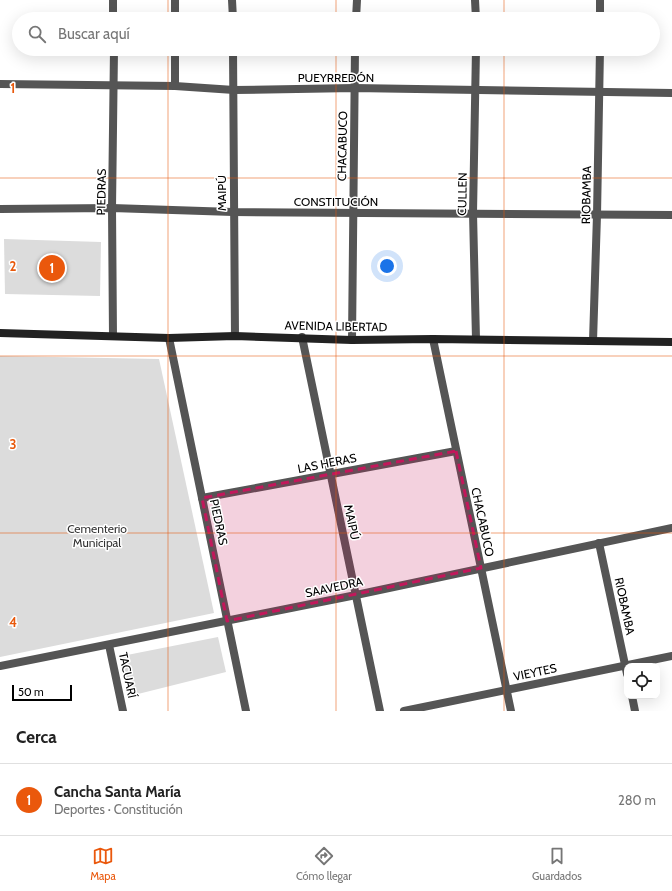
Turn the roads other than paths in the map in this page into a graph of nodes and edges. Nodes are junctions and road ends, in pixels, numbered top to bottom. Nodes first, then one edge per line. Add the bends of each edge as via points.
1 (113, 0) edge
2 (175, 0) edge
3 (232, 0) edge
4 (357, 0) edge
5 (476, 0) edge
6 (600, 0) edge
7 (113, 12) edge
8 (175, 12) edge
9 (233, 12) edge
10 (356, 12) edge
11 (476, 12) edge
12 (600, 12) edge
13 (114, 56) edge
14 (175, 56) edge
15 (233, 56) edge
16 (355, 56) edge
17 (476, 56) edge
18 (600, 56) edge
19 (0, 84) edge
20 (175, 86) junction
21 (114, 87) junction
22 (354, 88) junction
23 (234, 90) junction
24 (476, 90) junction
25 (600, 92) junction
26 (672, 93) edge
27 (112, 208) junction
28 (0, 209) edge
29 (233, 212) junction
30 (353, 213) junction
31 (473, 213) junction
32 (597, 215) junction
33 (672, 216) edge
34 (0, 333) edge
35 (114, 336) junction
36 (235, 336) junction
37 (302, 337) junction
38 (170, 338) junction
39 (433, 339) junction
40 (476, 339) junction
41 (352, 340) junction
42 (593, 341) junction
43 (672, 342) edge
44 (456, 450) junction
45 (330, 475) junction
46 (202, 498) junction
47 (672, 528) edge
48 (599, 543) junction
49 (481, 568) junction
50 (356, 595) junction
51 (227, 621) junction
52 (110, 645) junction
53 (672, 656) edge
54 (624, 663) edge
55 (639, 663) edge
56 (0, 666) edge
57 (624, 666) edge
58 (506, 690) junction
59 (633, 699) edge
60 (123, 711) edge
61 (246, 711) edge
62 (380, 711) edge
63 (404, 711) edge
64 (511, 711) edge
65 (635, 711) edge

1 - 7 street
2 - 8 street
3 - 9 street
4 - 10 street
5 - 11 street
6 - 12 street
13 - 21 street, PIEDRAS
14 - 20 street
15 - 23 street, MAIPÚ
16 - 22 street, CHACABUCO
17 - 24 street, CULLEN
18 - 25 street, RIOBAMBA
19 - 21 street, PUEYRREDÓN
20 - 21 street, PUEYRREDÓN
20 - 23 street, PUEYRREDÓN
21 - 27 street, PIEDRAS
22 - 23 street, PUEYRREDÓN
22 - 24 street, PUEYRREDÓN
22 - 30 street, CHACABUCO
23 - 29 street, MAIPÚ
24 - 25 street, PUEYRREDÓN
24 - 31 street, CULLEN
25 - 26 street, PUEYRREDÓN
25 - 32 street, RIOBAMBA
27 - 28 street, CONSTITUCIÓN
27 - 29 street, CONSTITUCIÓN
27 - 35 street, PIEDRAS
29 - 30 street, CONSTITUCIÓN
29 - 36 street, MAIPÚ
30 - 31 street, CONSTITUCIÓN
30 - 41 street, CHACABUCO
31 - 32 street, CONSTITUCIÓN
31 - 40 street, CULLEN
32 - 33 street, CONSTITUCIÓN
32 - 42 street, RIOBAMBA
34 - 35 main road, AVENIDA LIBERTAD
35 - 38 main road, AVENIDA LIBERTAD
36 - 37 main road, AVENIDA LIBERTAD
36 - 38 main road, AVENIDA LIBERTAD
37 - 41 main road, AVENIDA LIBERTAD
37 - 45 street, MAIPÚ
38 - 46 street, PIEDRAS
39 - 40 main road, AVENIDA LIBERTAD
39 - 41 main road, AVENIDA LIBERTAD
39 - 44 street, CHACABUCO
40 - 42 main road, AVENIDA LIBERTAD
42 - 43 main road, AVENIDA LIBERTAD
44 - 45 street, LAS HERAS
44 - 49 street, CHACABUCO
45 - 46 street, LAS HERAS
45 - 50 street, MAIPÚ
46 - 51 street, PIEDRAS
47 - 48 street, SAAVEDRA
48 - 49 street, SAAVEDRA
48 - 54 street, RIOBAMBA
49 - 50 street, SAAVEDRA
49 - 58 street, CHACABUCO
50 - 51 street, SAAVEDRA
50 - 62 street, MAIPÚ
51 - 52 street, SAAVEDRA
51 - 61 street, PIEDRAS
52 - 56 street, SAAVEDRA
52 - 60 street, TACUARÍ
53 - 55 street, VIEYTES
57 - 58 street, VIEYTES
58 - 63 street, VIEYTES
58 - 64 street, CHACABUCO
59 - 65 street

